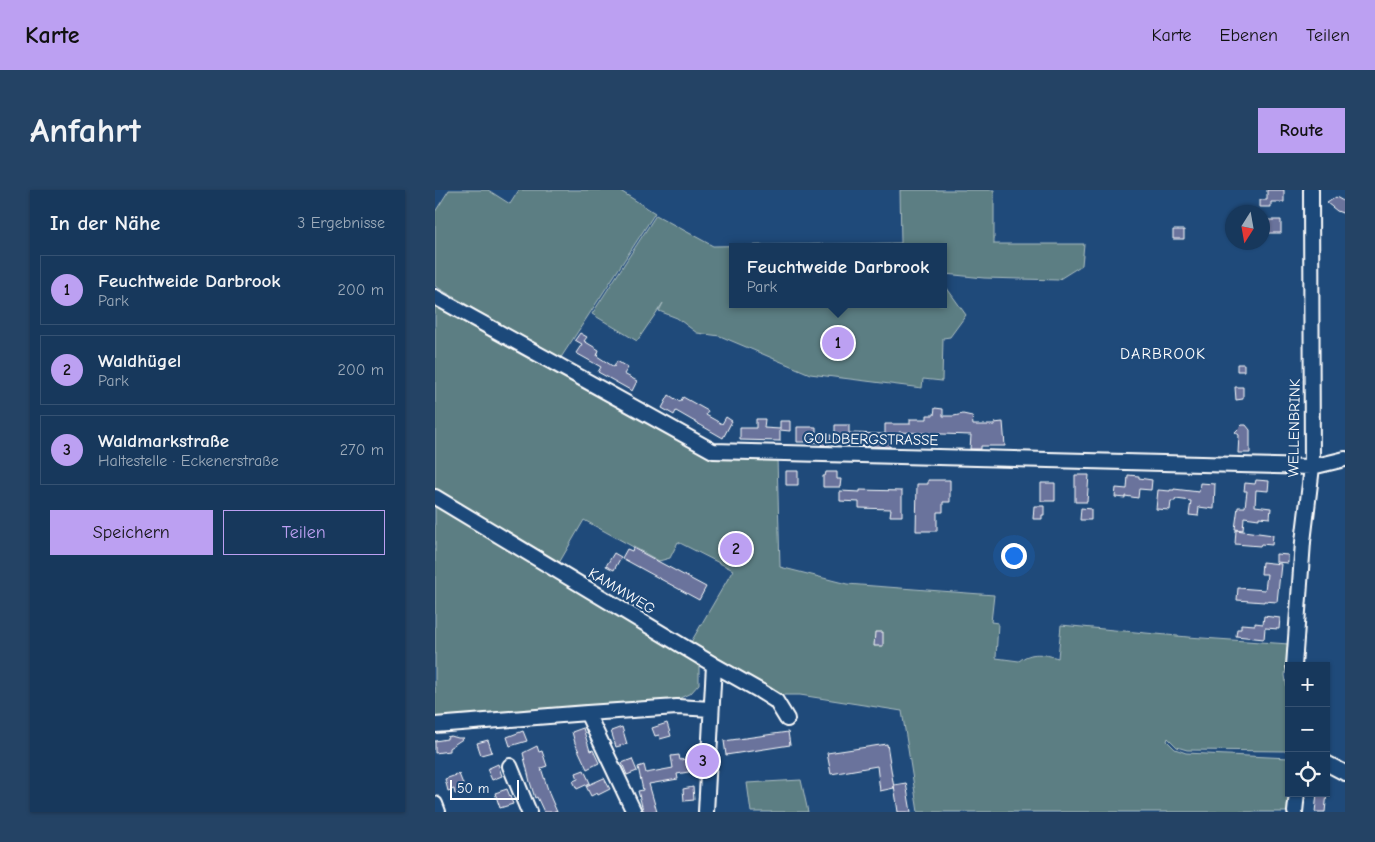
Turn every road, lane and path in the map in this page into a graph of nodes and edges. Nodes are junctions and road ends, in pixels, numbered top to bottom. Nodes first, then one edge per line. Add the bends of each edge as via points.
1 (1311, 190) edge
2 (435, 297) edge
3 (1345, 459) edge
4 (1312, 467) junction
5 (435, 497) edge
6 (1295, 662) edge
7 (714, 665) junction
8 (711, 709) junction
9 (587, 713) junction
10 (787, 719) dead end
11 (435, 725) edge
12 (511, 766) dead end
13 (1330, 766) edge
14 (1345, 773) edge
15 (1297, 797) edge
16 (435, 804) edge
17 (438, 812) edge
18 (529, 812) edge
19 (634, 812) edge
20 (706, 812) edge
21 (1295, 812) edge

1 - 4 street, WELLENBRINK
2 - 4 street, GOLDBERGSTRASSE via 713,451
3 - 4 street, GOLDBERGSTRASSE
4 - 6 street, WELLENBRINK via 1303,542
5 - 7 street, KAMMWEG
7 - 8 street
7 - 10 street, KAMMWEG via 776,701
8 - 9 street via 677,707
8 - 20 street
9 - 11 street
9 - 19 street
12 - 18 street
13 - 14 street
15 - 21 street
16 - 17 street

